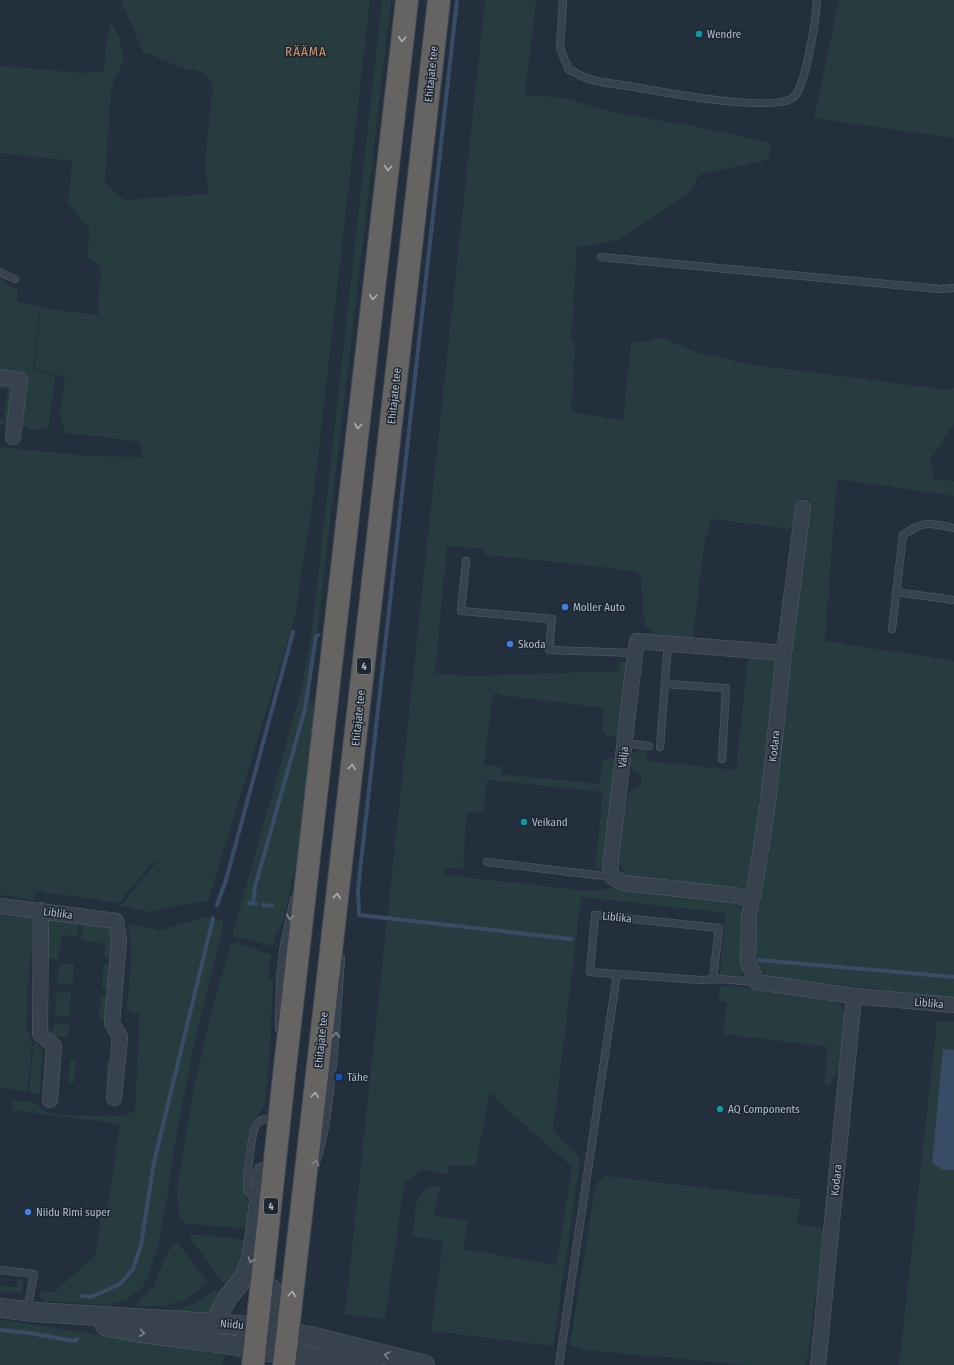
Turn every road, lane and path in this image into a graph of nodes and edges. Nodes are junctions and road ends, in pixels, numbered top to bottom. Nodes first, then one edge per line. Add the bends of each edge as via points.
1 (407, 0) edge
2 (439, 0) edge
3 (563, 0) edge
4 (817, 0) edge
5 (601, 257) dead end
6 (0, 272) edge
7 (15, 279) dead end
8 (954, 288) edge
9 (0, 377) edge
10 (12, 436) edge
11 (803, 508) dead end
12 (954, 528) edge
13 (466, 561) dead end
14 (896, 592) junction
15 (954, 600) edge
16 (892, 629) dead end
17 (668, 643) junction
18 (784, 652) junction
19 (635, 653) junction
20 (665, 684) junction
21 (625, 743) junction
22 (649, 746) dead end
23 (660, 747) dead end
24 (722, 759) dead end
25 (310, 853) junction
26 (487, 862) dead end
27 (612, 877) junction
28 (752, 900) junction
29 (0, 906) edge
30 (41, 910) junction
31 (335, 920) junction
32 (302, 921) junction
33 (340, 944) dead end
34 (341, 952) dead end
35 (617, 974) junction
36 (713, 979) junction
37 (757, 982) junction
38 (854, 996) junction
39 (954, 1006) edge
40 (279, 1035) dead end
41 (282, 1068) junction
42 (114, 1098) dead end
43 (50, 1100) dead end
44 (303, 1200) junction
45 (0, 1270) edge
46 (0, 1308) edge
47 (31, 1312) junction
48 (214, 1323) junction
49 (270, 1329) junction
50 (271, 1358) edge
51 (372, 1365) edge
52 (425, 1365) edge
53 (559, 1365) edge
54 (818, 1365) edge

1 -> 25 highway, Ehitajate tee / 4
31 -> 2 highway, Ehitajate tee / 4
3 - 4 lane via 560,48 569,70 591,80 696,99 764,103 782,102 794,97 802,82 815,28
5 - 8 lane via 940,289
6 - 7 lane
9 - 10 street via 20,380
11 - 18 street, Kodara
12 - 14 lane via 930,523 913,528 903,535
13 - 19 lane via 461,611 552,619 549,650
14 - 15 lane
14 - 16 lane
17 - 18 street
17 - 19 street via 637,641
17 - 20 lane
18 - 28 street, Kodara via 768,802
19 - 21 street, Välja
20 - 23 lane
20 - 24 lane via 726,688
21 - 22 lane
21 - 27 street, Välja via 610,868
25 - 32 highway, Ehitajate tee / 4
25 -> 40 lane via 297,890 284,945 280,979
26 - 27 lane
27 - 28 street via 624,884 734,895
28 - 37 street, Kodara via 748,962
29 - 30 street, Liblika
30 - 42 street, Liblika via 116,920 119,940 112,1023 120,1037
30 - 43 street via 40,1034 54,1046
31 - 33 lane
44 -> 31 highway, Ehitajate tee / 4
32 - 41 highway, Ehitajate tee / 4
32 - 49 street via 309,940 269,1312
44 -> 34 lane via 322,1144 335,1048
35 - 36 lane, Liblika
35 - 36 lane, Liblika via 590,972 595,915 719,928
35 - 53 lane
36 - 37 lane, Liblika
37 - 38 street, Liblika
38 - 39 street, Liblika
38 - 54 street, Kodara
41 -> 48 street via 270,1118 252,1257 243,1279 228,1297
41 - 49 highway, Ehitajate tee / 4
49 -> 44 highway, Ehitajate tee / 4
45 - 47 lane via 34,1274
46 - 47 street, Niidu
47 - 48 street, Niidu
47 -> 50 street, Niidu via 136,1332 233,1345
48 - 49 street, Niidu
49 - 50 highway, Ehitajate tee / 4
49 - 50 highway, Ehitajate tee / 4
52 -> 49 street, Niidu via 310,1336
50 - 51 street, Niidu

